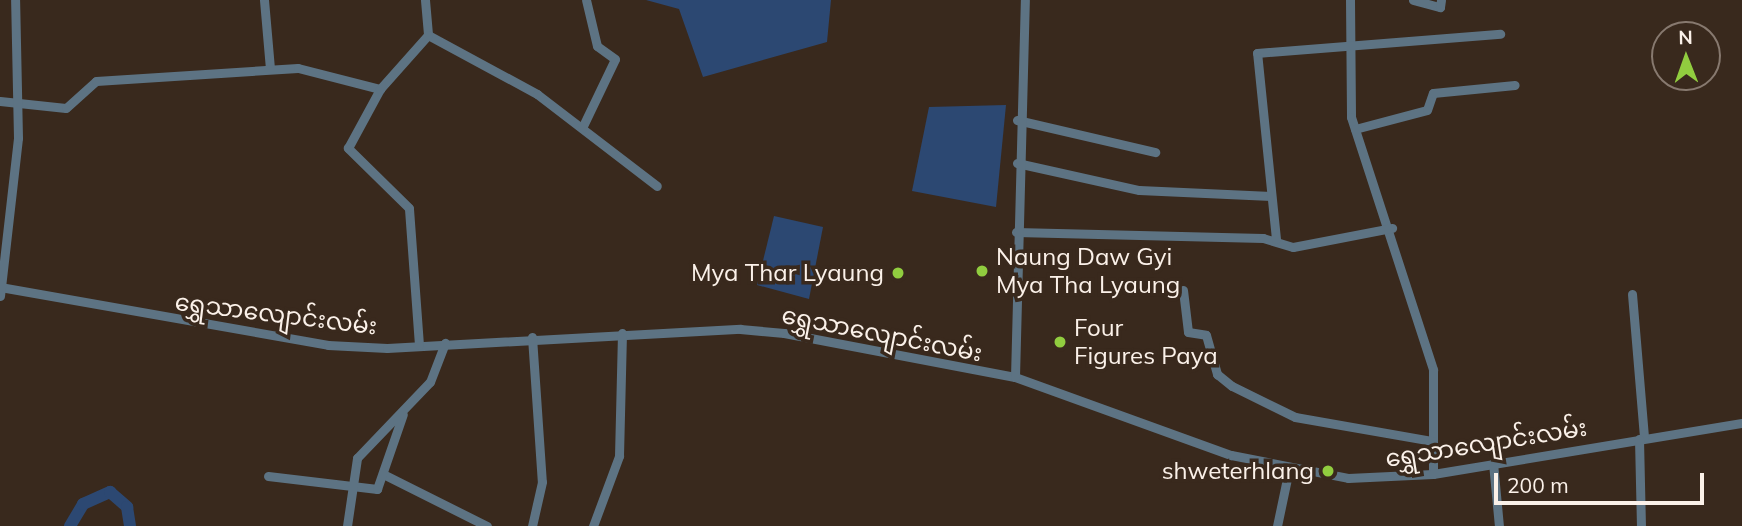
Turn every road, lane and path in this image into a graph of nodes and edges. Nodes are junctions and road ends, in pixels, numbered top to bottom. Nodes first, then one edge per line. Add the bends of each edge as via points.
1 (15, 0) edge
2 (264, 0) edge
3 (425, 0) edge
4 (586, 0) edge
5 (1025, 0) edge
6 (1350, 0) edge
7 (1413, 0) edge
8 (1441, 0) edge
9 (1500, 34) dead end
10 (428, 35) junction
11 (1350, 45) junction
12 (270, 69) junction
13 (1515, 85) dead end
14 (380, 89) junction
15 (19, 100) junction
16 (0, 101) edge
17 (1017, 120) junction
18 (582, 128) junction
19 (1356, 129) junction
20 (1155, 152) dead end
21 (1017, 163) junction
22 (657, 186) dead end
23 (1271, 196) junction
24 (1392, 228) junction
25 (1016, 232) junction
26 (1276, 239) junction
27 (0, 290) edge
28 (1183, 290) dead end
29 (1632, 295) dead end
30 (622, 333) junction
31 (532, 337) junction
32 (445, 343) junction
33 (419, 345) junction
34 (1015, 377) junction
35 (403, 414) junction
36 (1742, 423) edge
37 (1641, 438) junction
38 (1433, 441) junction
39 (1493, 463) junction
40 (1289, 469) junction
41 (1433, 474) junction
42 (385, 475) junction
43 (268, 476) dead end
44 (356, 484) junction
45 (347, 526) edge
46 (487, 526) edge
47 (532, 526) edge
48 (593, 526) edge
49 (1277, 526) edge
50 (1499, 526) edge
51 (1641, 526) edge

1 - 15 street
2 - 12 street
3 - 10 street
4 - 18 street via 597,46 615,59
5 - 17 street
6 - 11 street
7 - 8 street via 1440,7
9 - 11 street
10 - 14 street
10 - 18 street via 537,94
11 - 19 street
11 - 23 street via 1256,53
12 - 14 street via 298,68
12 - 15 street via 202,79 96,81 66,108
13 - 19 street via 1433,93 1427,110
14 - 33 street via 348,148 409,208
15 - 16 street
15 - 27 street
17 - 20 street
17 - 21 street
18 - 22 street
19 - 24 street
21 - 23 street via 1139,190
21 - 25 street
23 - 26 street
24 - 26 street via 1293,247
24 - 38 street via 1433,370
25 - 26 street
25 - 34 street
27 - 33 street, ရွှေသာလျောင်းလမ်း via 328,345
28 - 38 street via 1188,332 1206,335 1217,374 1232,386 1295,417
29 - 37 street
30 - 31 street, ရွှေသာလျောင်းလမ်း
30 - 34 street, ရွှေသာလျောင်းလမ်း via 784,333
30 - 48 street via 619,456
31 - 32 street, ရွှေသာလျောင်းလမ်း
31 - 47 street via 542,481
32 - 33 street, ရွှေသာလျောင်းလမ်း
32 - 35 street via 430,382
34 - 40 street, ရွှေသာလျောင်းလမ်း
35 - 42 street
35 - 44 street via 357,458
36 - 37 street, ရွှေသာလျောင်းလမ်း
37 - 39 street, ရွှေသာလျောင်းလမ်း
37 - 51 street
38 - 41 street
39 - 41 street, ရွှေသာလျောင်းလမ်း
39 - 50 street
40 - 41 street, ရွှေသာလျောင်းလမ်း via 1359,478
40 - 49 street
42 - 44 street via 377,489
42 - 46 street
43 - 44 street
44 - 45 street

